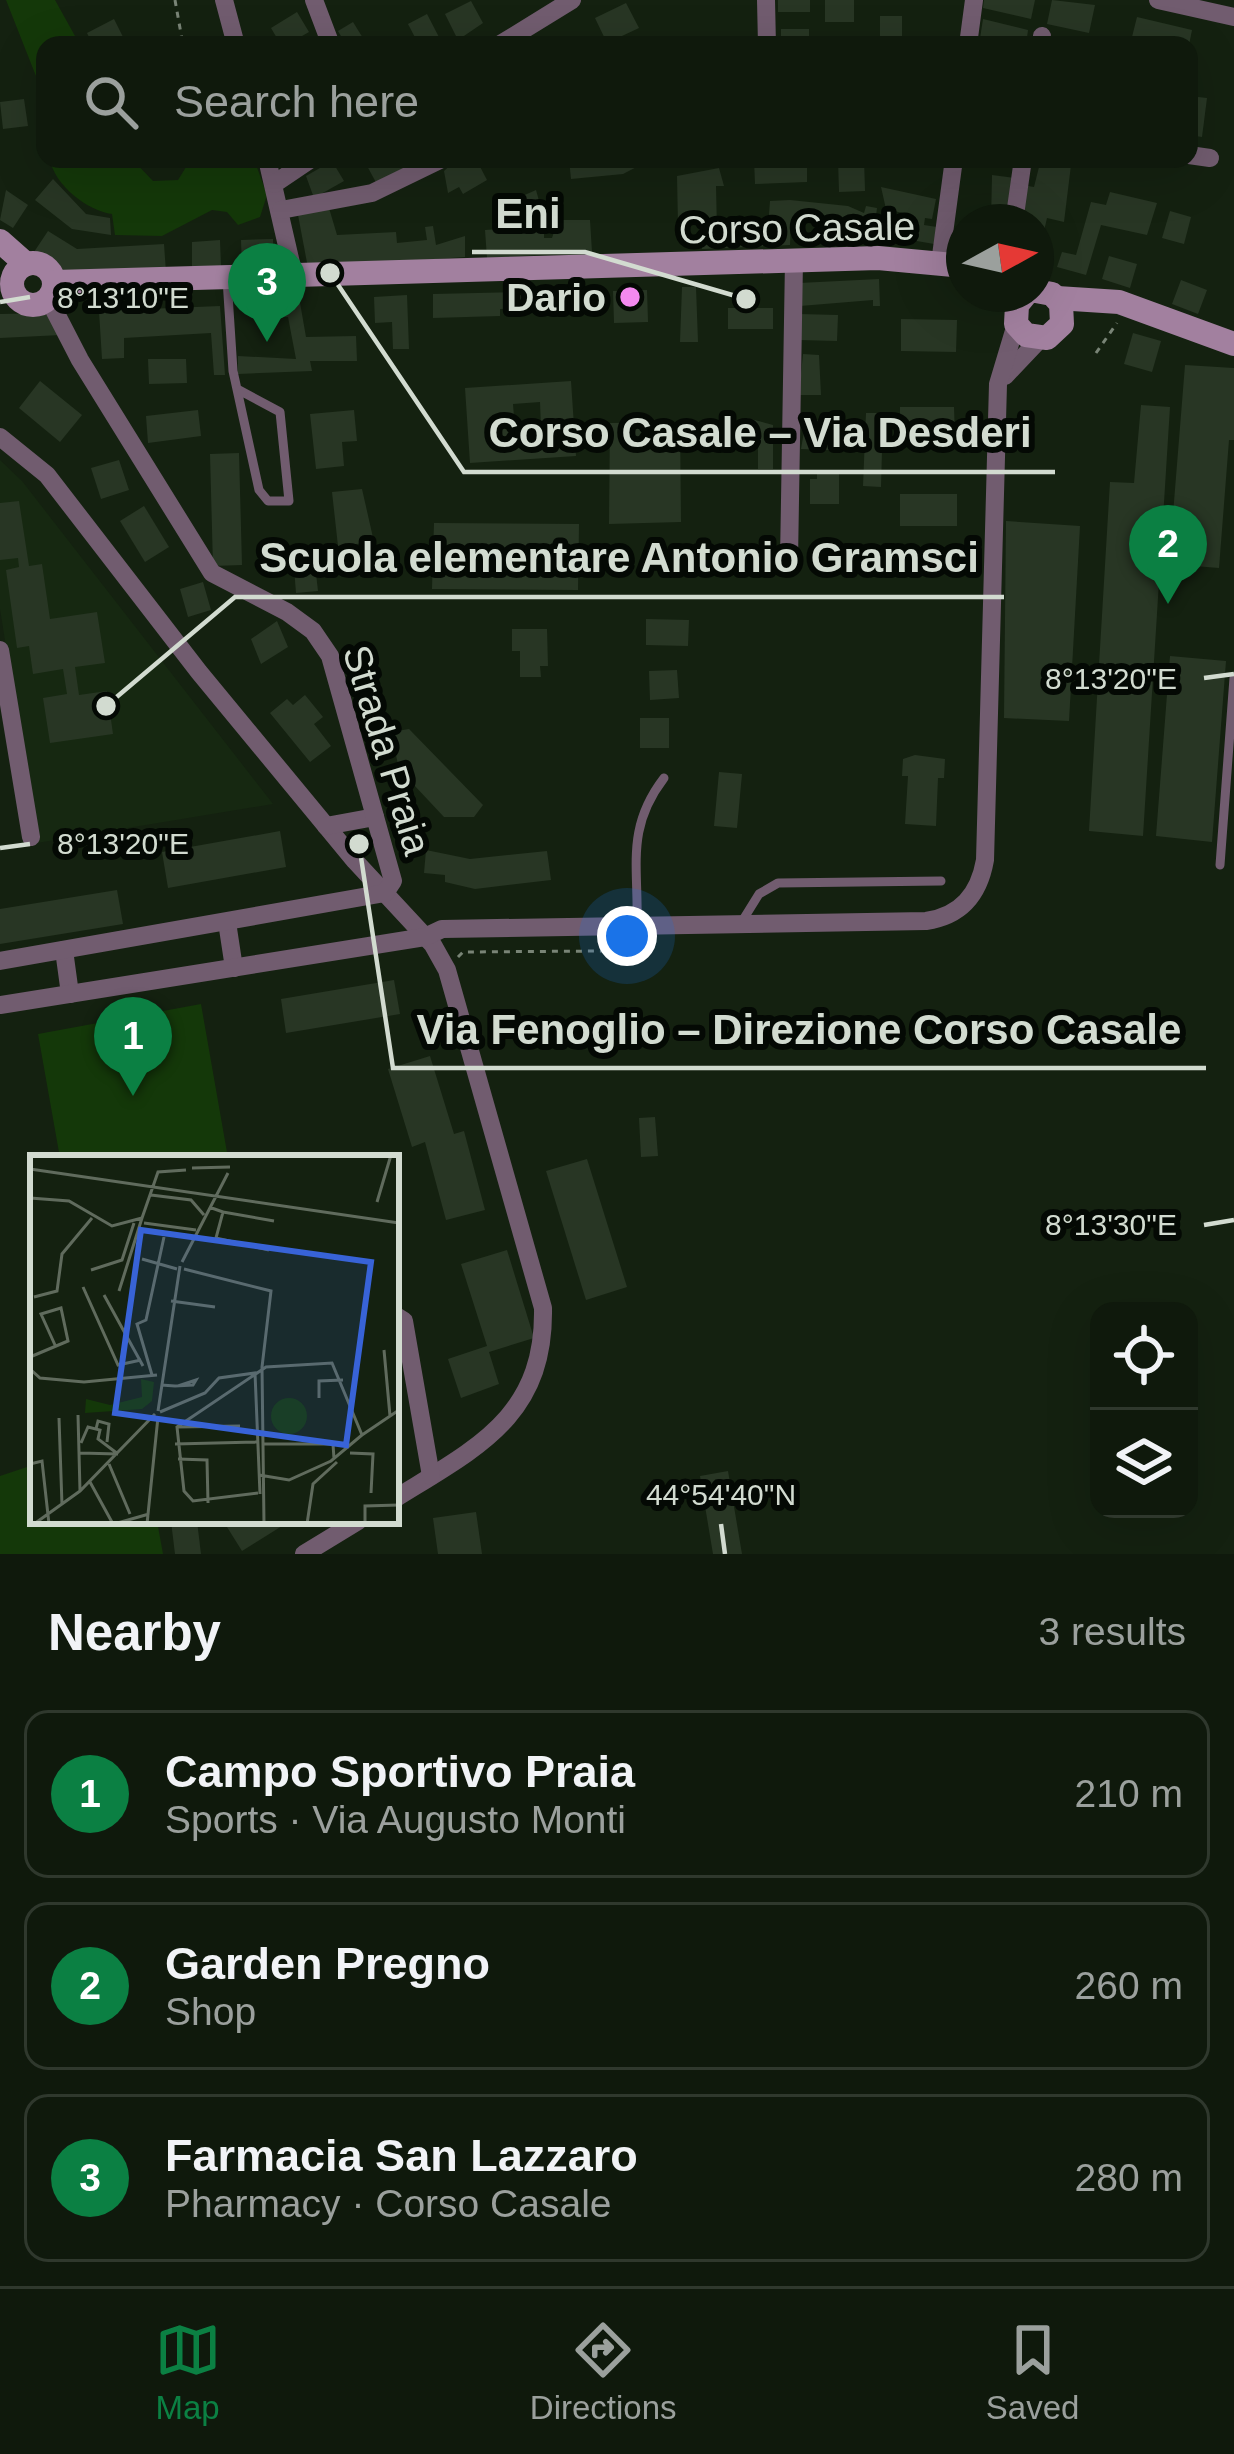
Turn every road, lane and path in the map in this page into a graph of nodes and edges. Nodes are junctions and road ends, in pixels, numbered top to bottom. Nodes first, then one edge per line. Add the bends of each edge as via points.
1 (175, 0) edge
2 (224, 0) edge
3 (314, 0) edge
4 (572, 0) edge
5 (766, 0) edge
6 (974, 0) edge
7 (1158, 0) edge
8 (1234, 17) edge
9 (181, 36) edge
10 (234, 36) edge
11 (328, 36) edge
12 (514, 36) edge
13 (766, 36) edge
14 (969, 36) edge
15 (1198, 156) edge
16 (1210, 158) dead end
17 (270, 168) edge
18 (297, 168) edge
19 (423, 168) edge
20 (954, 168) edge
21 (1022, 168) edge
22 (274, 184) junction
23 (953, 204) edge
24 (1017, 204) edge
25 (281, 210) junction
26 (0, 242) edge
27 (794, 261) junction
28 (26, 264) junction
29 (946, 264) edge
30 (294, 276) junction
31 (227, 279) junction
32 (6, 286) edge
33 (52, 290) junction
34 (1054, 304) edge
35 (1011, 312) edge
36 (1014, 312) edge
37 (1049, 312) edge
38 (1116, 314) junction
39 (1040, 339) junction
40 (1234, 344) edge
41 (1096, 353) dead end
42 (998, 384) junction
43 (239, 390) junction
44 (0, 437) edge
45 (789, 560) dead end
46 (0, 650) edge
47 (1234, 678) edge
48 (664, 778) dead end
49 (375, 817) junction
50 (326, 826) junction
51 (31, 837) dead end
52 (1220, 865) dead end
53 (941, 880) dead end
54 (385, 893) junction
55 (227, 922) junction
56 (613, 927) junction
57 (637, 927) junction
58 (738, 927) junction
59 (425, 937) junction
60 (64, 950) junction
61 (0, 961) edge
62 (444, 962) junction
63 (234, 968) junction
64 (70, 994) junction
65 (0, 1005) edge
66 (399, 1318) edge
67 (405, 1383) edge
68 (431, 1476) junction
69 (399, 1496) edge
70 (353, 1524) edge
71 (304, 1554) edge

1 - 9 path
2 - 10 street
3 - 11 street
4 - 12 street
5 - 13 street
6 - 14 street
7 - 8 street
15 - 16 street
17 - 22 street
18 - 22 street
19 - 25 street via 372,193
20 - 23 street
21 - 24 street
22 - 25 street
25 - 30 street
26 - 28 street
27 - 29 street, Corso Casale
27 - 30 street, Corso Casale
27 - 45 street
28 - 32 street
28 - 33 street via 45,266
30 - 31 street, Corso Casale
31 - 33 street, Corso Casale
31 - 43 lane
32 - 33 street via 25,303
33 - 49 street, Strada Praia via 80,360 212,573 287,612 330,656
34 - 38 street
35 - 42 street
36 - 39 street via 1026,335
37 - 39 street
38 - 40 street
38 - 41 path
39 - 42 street
42 - 58 street via 982,878 961,908 940,919
43 - 43 lane via 262,496 289,501 280,412
44 - 50 street via 47,475
46 - 51 street
47 - 52 lane
48 - 57 lane via 635,832
49 - 50 street
49 - 54 street, Strada Praia via 393,880
50 - 54 street
53 - 58 lane via 778,884 759,894
54 - 55 street
54 - 59 street
55 - 60 street
55 - 63 street
56 - 57 street
56 - 59 street via 468,928
56 - 62 path via 603,951 463,952
57 - 58 street
59 - 62 street
59 - 63 street
60 - 61 street
60 - 64 street
62 - 68 street via 543,1308 544,1351 506,1423
63 - 64 street
64 - 65 street
66 - 67 street
67 - 68 street
68 - 69 street
70 - 71 street

